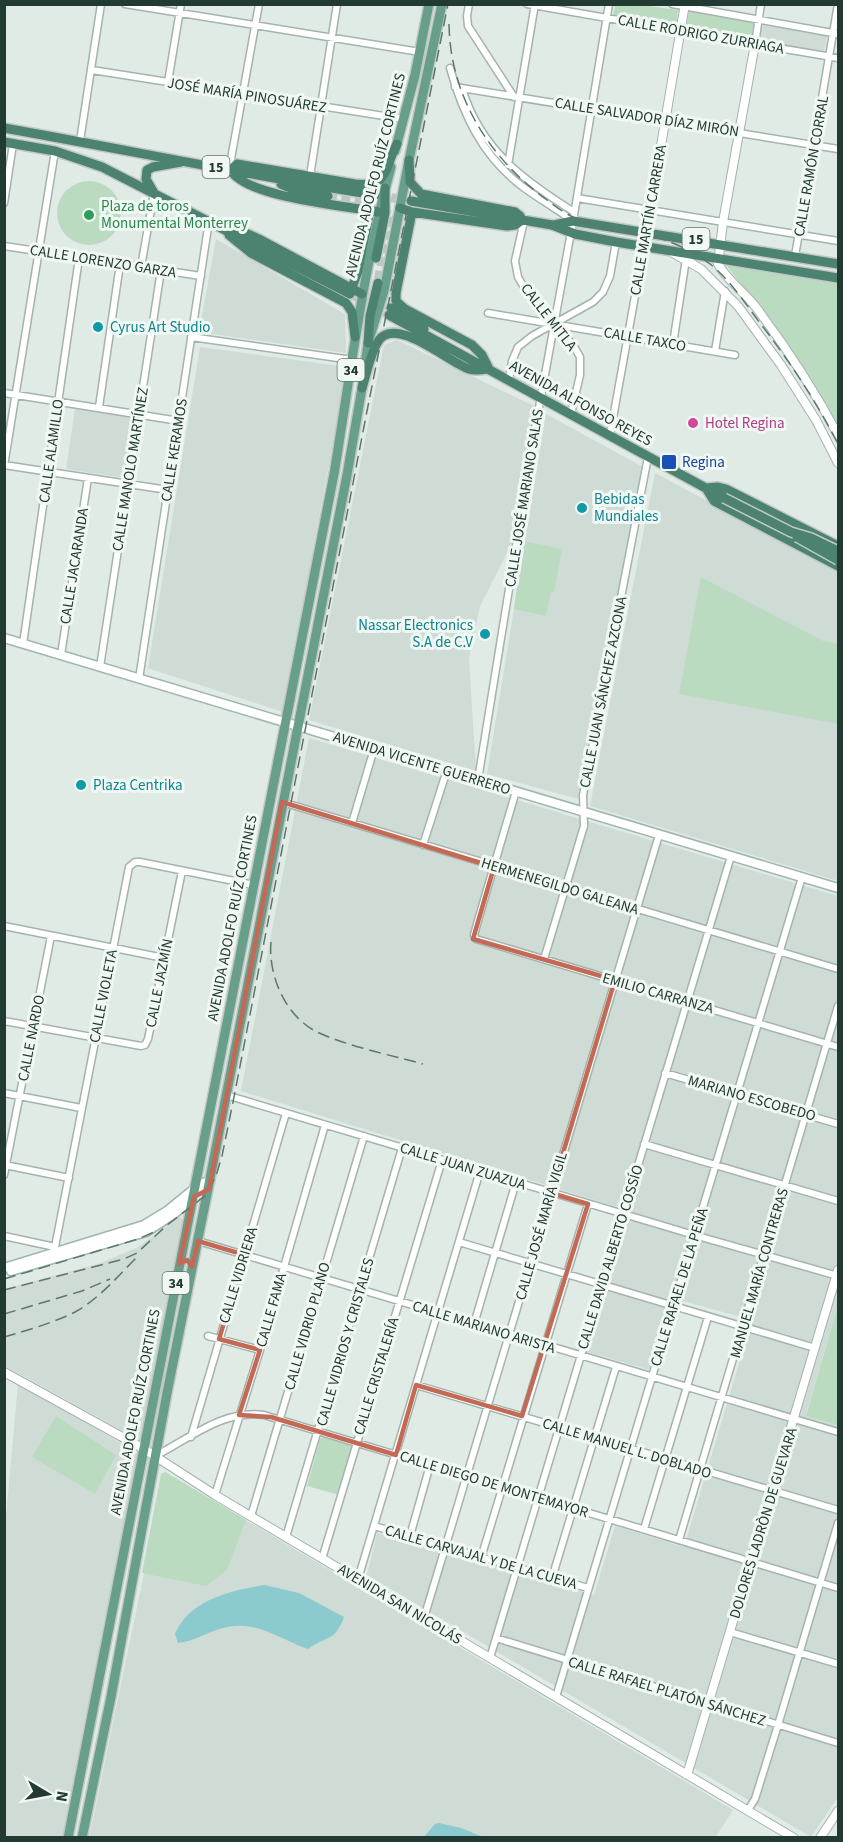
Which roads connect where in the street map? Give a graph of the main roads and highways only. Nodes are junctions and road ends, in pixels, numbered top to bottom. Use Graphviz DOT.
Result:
graph roads {
  1 [pos="429,4"];
  2 [pos="442,4"];
  3 [pos="4,128"];
  4 [pos="9,143"];
  5 [pos="397,144"];
  6 [pos="409,160"];
  7 [pos="186,161"];
  8 [pos="230,170"];
  9 [pos="275,180"];
  10 [pos="385,188"];
  11 [pos="154,193"];
  12 [pos="375,195"];
  13 [pos="328,196"];
  14 [pos="411,207"];
  15 [pos="400,208"];
  16 [pos="374,211"];
  17 [pos="523,220"];
  18 [pos="552,225"];
  19 [pos="221,226"];
  20 [pos="376,258"];
  21 [pos="838,264"];
  22 [pos="838,278"];
  23 [pos="378,283"];
  24 [pos="351,291"];
  25 [pos="362,294"];
  26 [pos="390,312"];
  27 [pos="355,337"];
  28 [pos="368,344"];
  29 [pos="489,369"];
  30 [pos="362,388"];
  31 [pos="706,488"];
  32 [pos="791,532"];
  33 [pos="837,547"];
  34 [pos="838,564"];
  35 [pos="4,638"];
  36 [pos="286,723"];
  37 [pos="297,726"];
  38 [pos="838,888"];
  39 [pos="204,1138"];
  40 [pos="218,1139"];
  41 [pos="209,1185"];
  42 [pos="196,1186"];
  43 [pos="194,1197"];
  44 [pos="179,1264"];
  45 [pos="192,1267"];
  46 [pos="4,1268"];
  47 [pos="4,1273"];
  48 [pos="68,1838"];
  49 [pos="82,1838"];
  1 -- 5 [label="main road, AVENIDA ADOLFO RUÍZ CORTINES / 34"];
  2 -- 6 [label="main road, AVENIDA ADOLFO RUÍZ CORTINES / 34"];
  3 -- 7 [label="highway, 15"];
  4 -- 11 [label="highway"];
  5 -- 8 [label="highway"];
  5 -- 10 [label="main road, AVENIDA ADOLFO RUÍZ CORTINES / 34"];
  6 -- 15 [label="main road, AVENIDA ADOLFO RUÍZ CORTINES / 34"];
  6 -- 17 [label="highway"];
  7 -- 8 [label="highway, 15"];
  7 -- 11 [label="highway"];
  8 -- 9 [label="highway, 15"];
  8 -- 16 [label="highway"];
  9 -- 12 [label="highway, 15"];
  9 -- 13 [label="highway"];
  10 -- 16 [label="main road, AVENIDA ADOLFO RUÍZ CORTINES / 34"];
  10 -- 20 [label="highway"];
  11 -- 19 [label="highway"];
  14 -- 15 [label="highway"];
  14 -- 17 [label="highway"];
  14 -- 29 [label="highway"];
  15 -- 28 [label="main road, AVENIDA ADOLFO RUÍZ CORTINES / 34"];
  16 -- 24 [label="highway"];
  16 -- 25 [label="main road, AVENIDA ADOLFO RUÍZ CORTINES / 34"];
  17 -- 18 [label="highway, 15"];
  18 -- 21 [label="highway, 15"];
  18 -- 22 [label="highway, 15"];
  19 -- 24 [label="highway"];
  19 -- 27 [label="highway"];
  23 -- 28 [label="highway"];
  24 -- 25 [label="highway"];
  25 -- 27 [label="main road, AVENIDA ADOLFO RUÍZ CORTINES / 34"];
  26 -- 29 [label="highway, AVENIDA ALFONSO REYES"];
  27 -- 36 [label="main road, AVENIDA ADOLFO RUÍZ CORTINES / 34"];
  28 -- 30 [label="main road, AVENIDA ADOLFO RUÍZ CORTINES / 34"];
  29 -- 30 [label="highway"];
  29 -- 31 [label="highway, AVENIDA ALFONSO REYES"];
  30 -- 37 [label="main road, AVENIDA ADOLFO RUÍZ CORTINES / 34"];
  31 -- 32 [label="highway, AVENIDA ALFONSO REYES, bridge"];
  31 -- 33 [label="highway"];
  31 -- 34 [label="highway"];
  32 -- 33 [label="highway, AVENIDA ALFONSO REYES, bridge"];
  32 -- 34 [label="highway, AVENIDA ALFONSO REYES, bridge"];
  33 -- 34 [label="highway"];
  35 -- 36 [label="main road, AVENIDA VICENTE GUERRERO"];
  36 -- 37 [label="main road, AVENIDA VICENTE GUERRERO"];
  36 -- 39 [label="main road, AVENIDA ADOLFO RUÍZ CORTINES / 34"];
  37 -- 38 [label="main road, AVENIDA VICENTE GUERRERO"];
  37 -- 40 [label="main road, AVENIDA ADOLFO RUÍZ CORTINES / 34"];
  39 -- 40 [label="main road"];
  39 -- 42 [label="main road, AVENIDA ADOLFO RUÍZ CORTINES / 34"];
  40 -- 41 [label="main road, AVENIDA ADOLFO RUÍZ CORTINES / 34"];
  41 -- 42 [label="main road"];
  41 -- 43 [label="main road"];
  41 -- 45 [label="main road, AVENIDA ADOLFO RUÍZ CORTINES / 34"];
  42 -- 43 [label="main road, AVENIDA ADOLFO RUÍZ CORTINES / 34"];
  42 -- 46 [label="main road"];
  43 -- 44 [label="main road, AVENIDA ADOLFO RUÍZ CORTINES / 34"];
  43 -- 47 [label="main road"];
  44 -- 45 [label="main road"];
  44 -- 48 [label="main road, AVENIDA ADOLFO RUÍZ CORTINES / 34"];
  45 -- 49 [label="main road, AVENIDA ADOLFO RUÍZ CORTINES / 34"];
}
